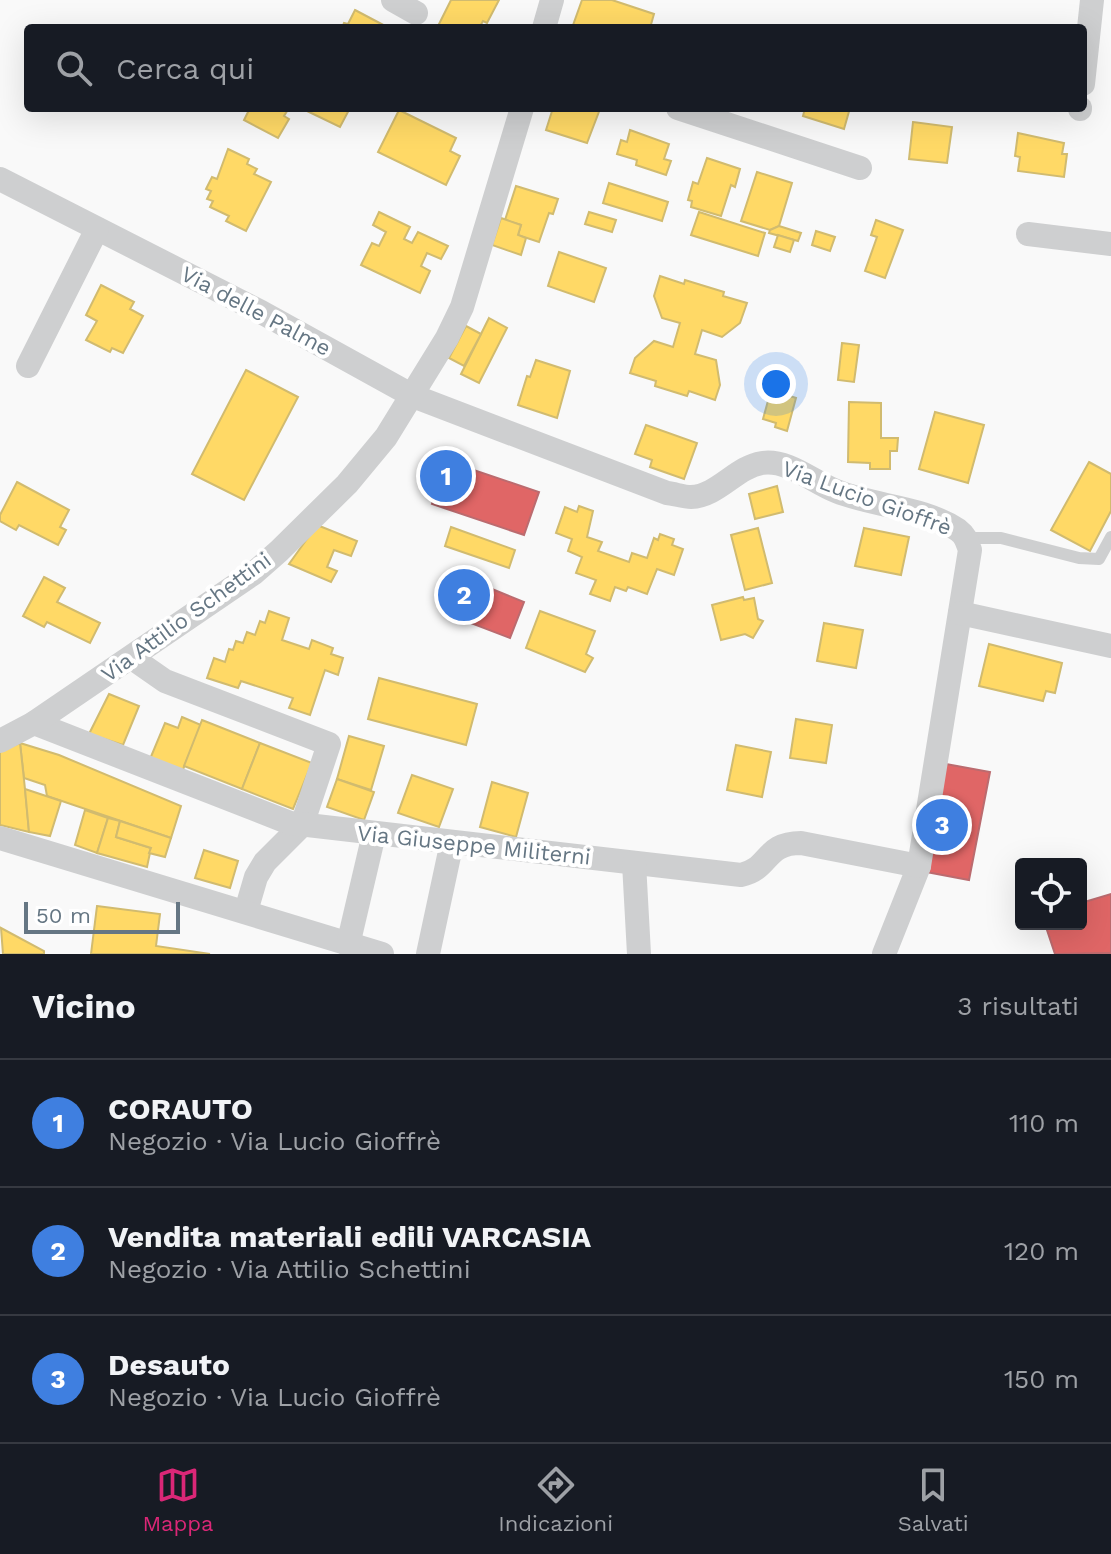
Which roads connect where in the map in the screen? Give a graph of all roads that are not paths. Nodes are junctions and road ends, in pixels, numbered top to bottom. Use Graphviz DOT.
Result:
graph roads {
  1 [pos="393,0"];
  2 [pos="552,0"];
  3 [pos="1092,0"];
  4 [pos="416,13"];
  5 [pos="545,24"];
  6 [pos="1087,47"];
  7 [pos="521,112"];
  8 [pos="690,112"];
  9 [pos="860,168"];
  10 [pos="0,179"];
  11 [pos="97,229"];
  12 [pos="1028,234"];
  13 [pos="1111,244"];
  14 [pos="28,366"];
  15 [pos="413,396"];
  16 [pos="1111,537"];
  17 [pos="966,538"];
  18 [pos="960,613"];
  19 [pos="1111,646"];
  20 [pos="132,658"];
  21 [pos="34,723"];
  22 [pos="0,741"];
  23 [pos="302,825"];
  24 [pos="374,834"];
  25 [pos="0,838"];
  26 [pos="452,842"];
  27 [pos="634,863"];
  28 [pos="919,866"];
  29 [pos="246,911"];
  30 [pos="348,945"];
  31 [pos="382,954"];
  32 [pos="428,954"];
  33 [pos="639,954"];
  34 [pos="884,954"];
  1 -- 4 [label="street"];
  2 -- 5 [label="street"];
  3 -- 6 [label="street"];
  7 -- 15 [label="street, Via Attilio Schettini"];
  8 -- 9 [label="street"];
  10 -- 11 [label="street, Via delle Palme"];
  11 -- 14 [label="street"];
  11 -- 15 [label="street, Via delle Palme"];
  12 -- 13 [label="street"];
  15 -- 17 [label="street, Via Lucio Gioffrè"];
  15 -- 20 [label="street, Via Attilio Schettini"];
  16 -- 17 [label="lane"];
  17 -- 18 [label="street, Via Lucio Gioffrè"];
  18 -- 19 [label="street"];
  18 -- 28 [label="street, Via Lucio Gioffrè"];
  20 -- 21 [label="street, Via Attilio Schettini"];
  20 -- 23 [label="street"];
  21 -- 22 [label="street, Via Attilio Schettini"];
  21 -- 23 [label="street, Via Giuseppe Militerni"];
  23 -- 24 [label="street, Via Giuseppe Militerni"];
  23 -- 29 [label="street"];
  24 -- 26 [label="street, Via Giuseppe Militerni"];
  24 -- 30 [label="street"];
  25 -- 29 [label="street"];
  26 -- 27 [label="street, Via Giuseppe Militerni"];
  26 -- 32 [label="street"];
  27 -- 28 [label="street, Via Giuseppe Militerni"];
  27 -- 33 [label="street"];
  28 -- 34 [label="street, Via Lucio Gioffrè"];
  29 -- 30 [label="street"];
  30 -- 31 [label="street"];
}
